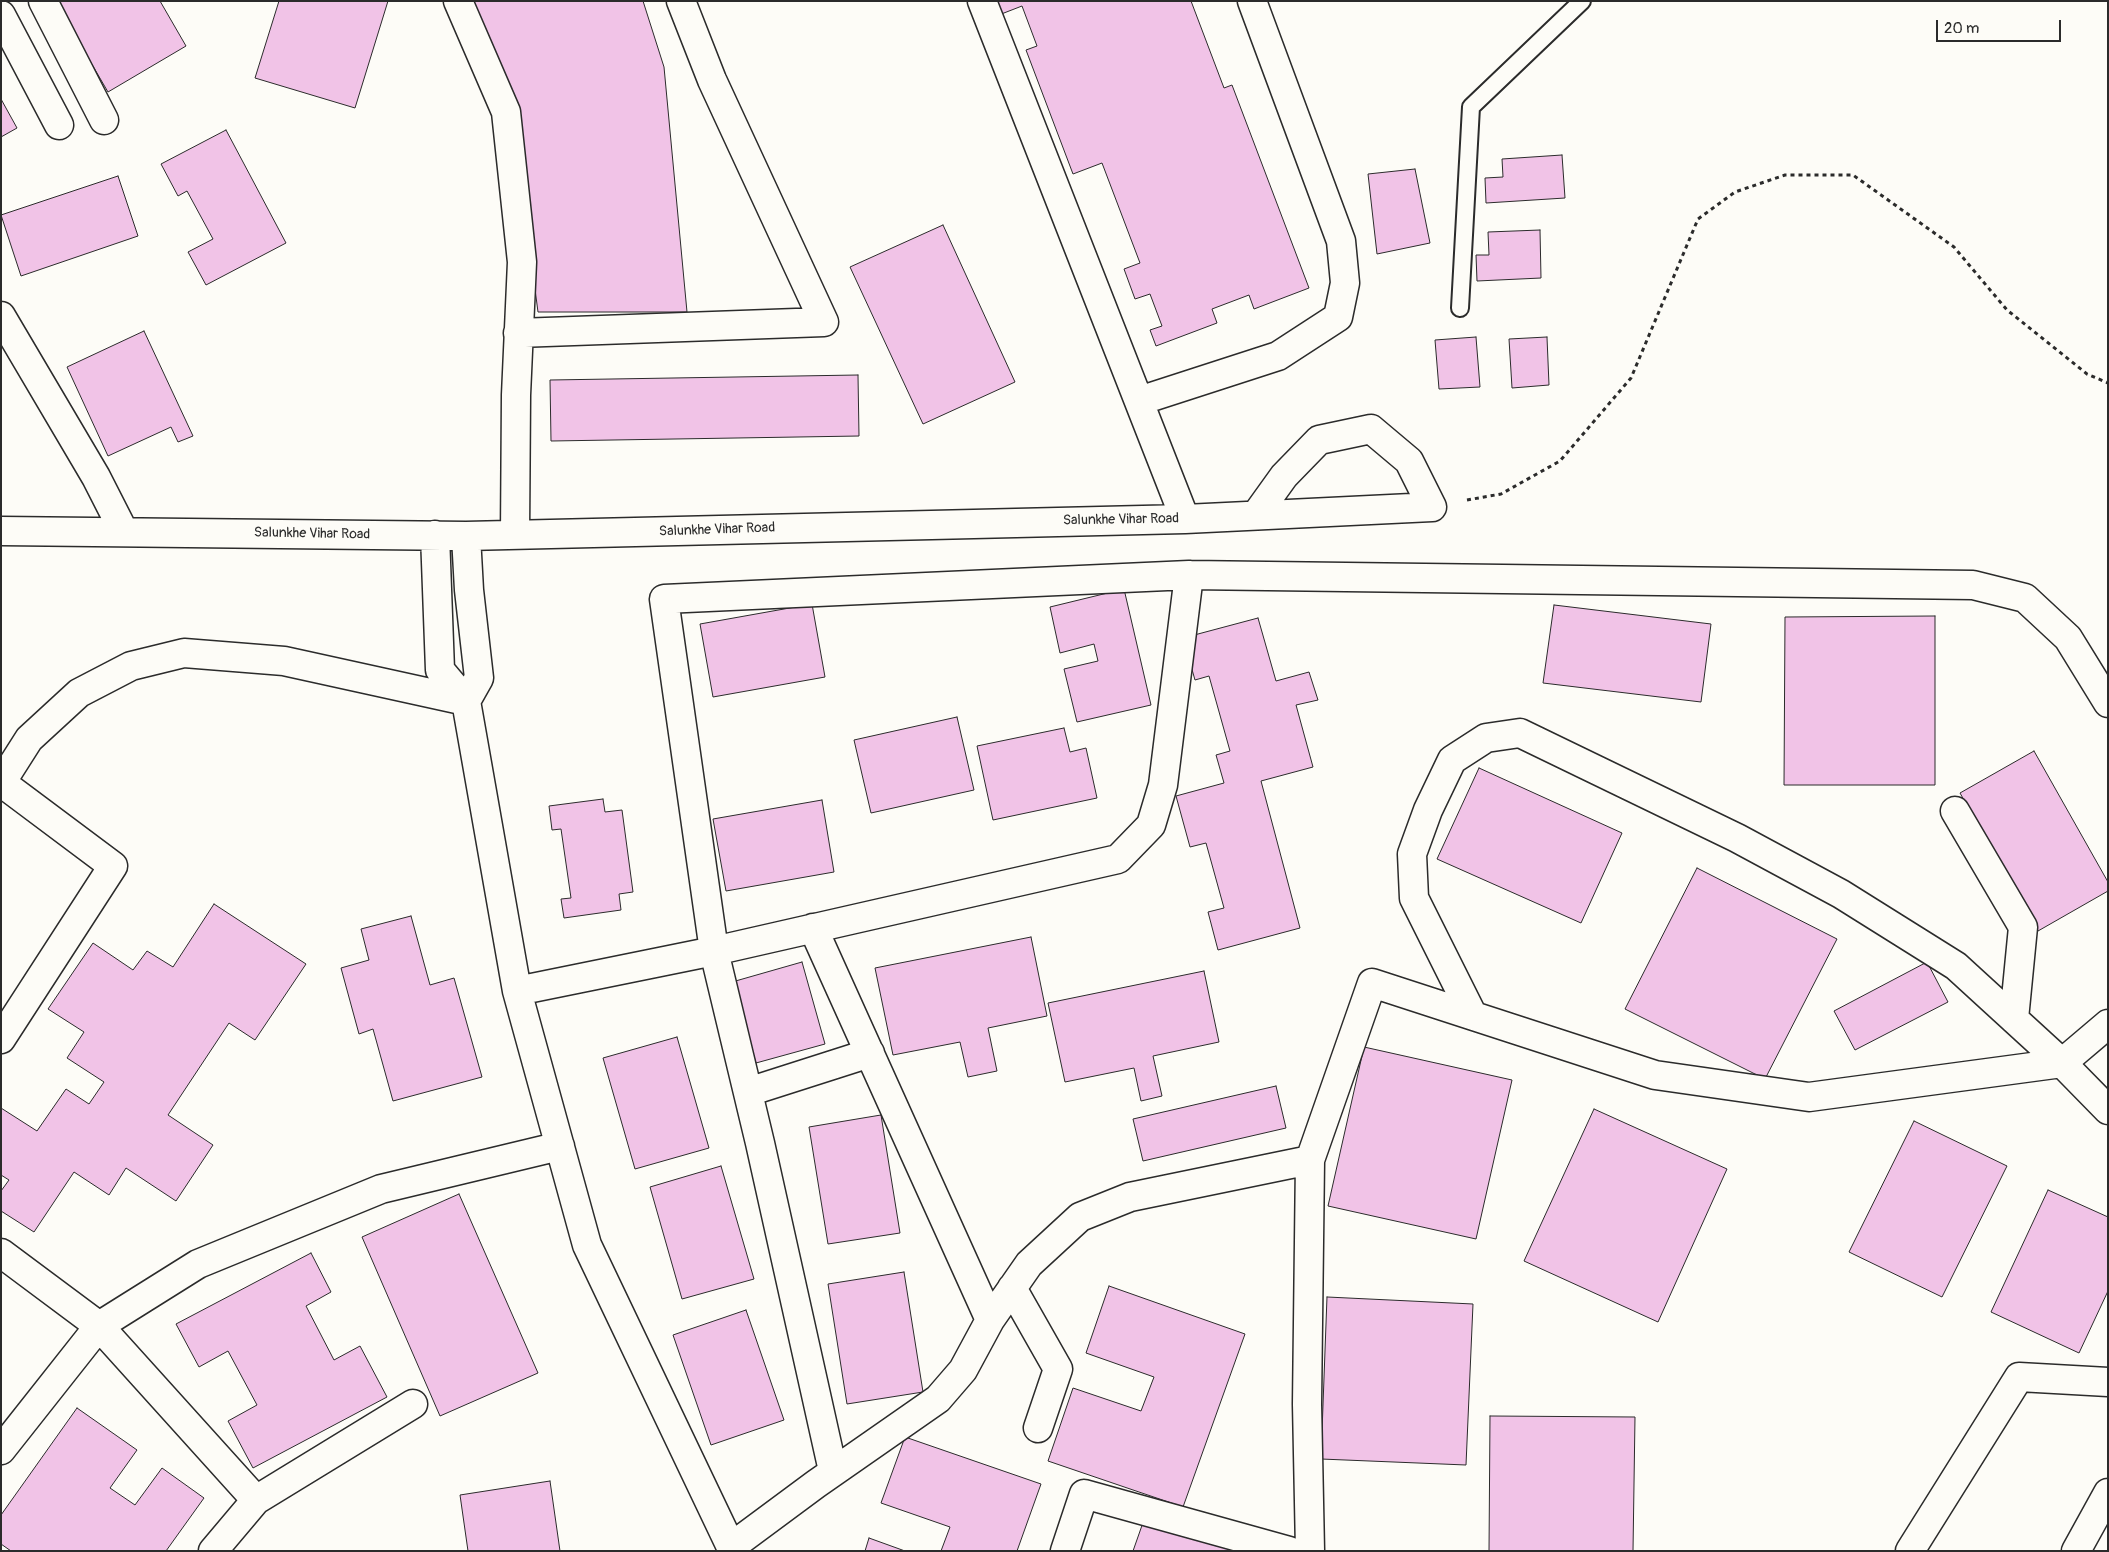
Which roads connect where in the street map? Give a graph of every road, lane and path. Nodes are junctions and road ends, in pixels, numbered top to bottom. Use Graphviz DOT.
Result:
graph roads {
  1 [pos="43,1"];
  2 [pos="458,1"];
  3 [pos="681,1"];
  4 [pos="982,1"];
  5 [pos="1252,1"];
  6 [pos="1582,1"];
  7 [pos="1,15"];
  8 [pos="104,120"];
  9 [pos="59,125"];
  10 [pos="1460,308"];
  11 [pos="1,316"];
  12 [pos="518,333"];
  13 [pos="2108,383"];
  14 [pos="1139,401"];
  15 [pos="1432,507"];
  16 [pos="1256,515"];
  17 [pos="1185,519"];
  18 [pos="1,531"];
  19 [pos="124,532"];
  20 [pos="435,535"];
  21 [pos="515,535"];
  22 [pos="466,536"];
  23 [pos="1188,575"];
  24 [pos="466,701"];
  25 [pos="2108,703"];
  26 [pos="2,783"];
  27 [pos="1955,811"];
  28 [pos="813,928"];
  29 [pos="714,951"];
  30 [pos="517,991"];
  31 [pos="1472,1014"];
  32 [pos="2014,1019"];
  33 [pos="2108,1024"];
  34 [pos="1,1040"];
  35 [pos="870,1053"];
  36 [pos="2062,1063"];
  37 [pos="748,1092"];
  38 [pos="2108,1110"];
  39 [pos="560,1146"];
  40 [pos="1310,1160"];
  41 [pos="1,1253"];
  42 [pos="1012,1288"];
  43 [pos="990,1320"];
  44 [pos="99,1326"];
  45 [pos="2108,1382"];
  46 [pos="413,1404"];
  47 [pos="1038,1428"];
  48 [pos="1,1450"];
  49 [pos="833,1471"];
  50 [pos="2108,1493"];
  51 [pos="256,1500"];
  52 [pos="733,1549"];
  53 [pos="214,1551"];
  54 [pos="1065,1551"];
  55 [pos="1289,1551"];
  56 [pos="1310,1551"];
  57 [pos="1910,1551"];
  58 [pos="2076,1551"];
  1 -- 8 [label="street"];
  2 -- 12 [label="street"];
  3 -- 12 [label="street"];
  4 -- 14 [label="street"];
  5 -- 14 [label="street"];
  6 -- 10 [label="lane"];
  7 -- 9 [label="street"];
  11 -- 19 [label="street"];
  12 -- 21 [label="street"];
  13 -- 15 [label="path"];
  14 -- 17 [label="street"];
  15 -- 16 [label="street, Salunkhe Vihar Road"];
  15 -- 16 [label="street"];
  16 -- 17 [label="street, Salunkhe Vihar Road"];
  17 -- 21 [label="street, Salunkhe Vihar Road"];
  18 -- 19 [label="street, Salunkhe Vihar Road"];
  19 -- 20 [label="street, Salunkhe Vihar Road"];
  20 -- 22 [label="street, Salunkhe Vihar Road"];
  20 -- 24 [label="street"];
  21 -- 22 [label="street, Salunkhe Vihar Road"];
  22 -- 24 [label="street"];
  23 -- 25 [label="street"];
  23 -- 28 [label="street"];
  23 -- 29 [label="street"];
  24 -- 26 [label="street"];
  24 -- 30 [label="street"];
  26 -- 34 [label="street"];
  27 -- 32 [label="street"];
  28 -- 29 [label="street"];
  28 -- 35 [label="street"];
  29 -- 30 [label="street"];
  29 -- 37 [label="street"];
  30 -- 39 [label="street"];
  31 -- 32 [label="street"];
  31 -- 36 [label="street"];
  31 -- 40 [label="street"];
  32 -- 36 [label="street"];
  33 -- 36 [label="street"];
  35 -- 37 [label="street"];
  35 -- 43 [label="street"];
  36 -- 38 [label="street"];
  37 -- 49 [label="street"];
  39 -- 44 [label="street"];
  39 -- 52 [label="street"];
  40 -- 42 [label="street"];
  40 -- 56 [label="street"];
  41 -- 44 [label="street"];
  42 -- 43 [label="street"];
  42 -- 47 [label="street"];
  43 -- 49 [label="street"];
  44 -- 48 [label="street"];
  44 -- 51 [label="street"];
  45 -- 57 [label="street"];
  46 -- 51 [label="street"];
  49 -- 52 [label="street"];
  50 -- 58 [label="street"];
  51 -- 53 [label="street"];
  54 -- 55 [label="street"];
}
